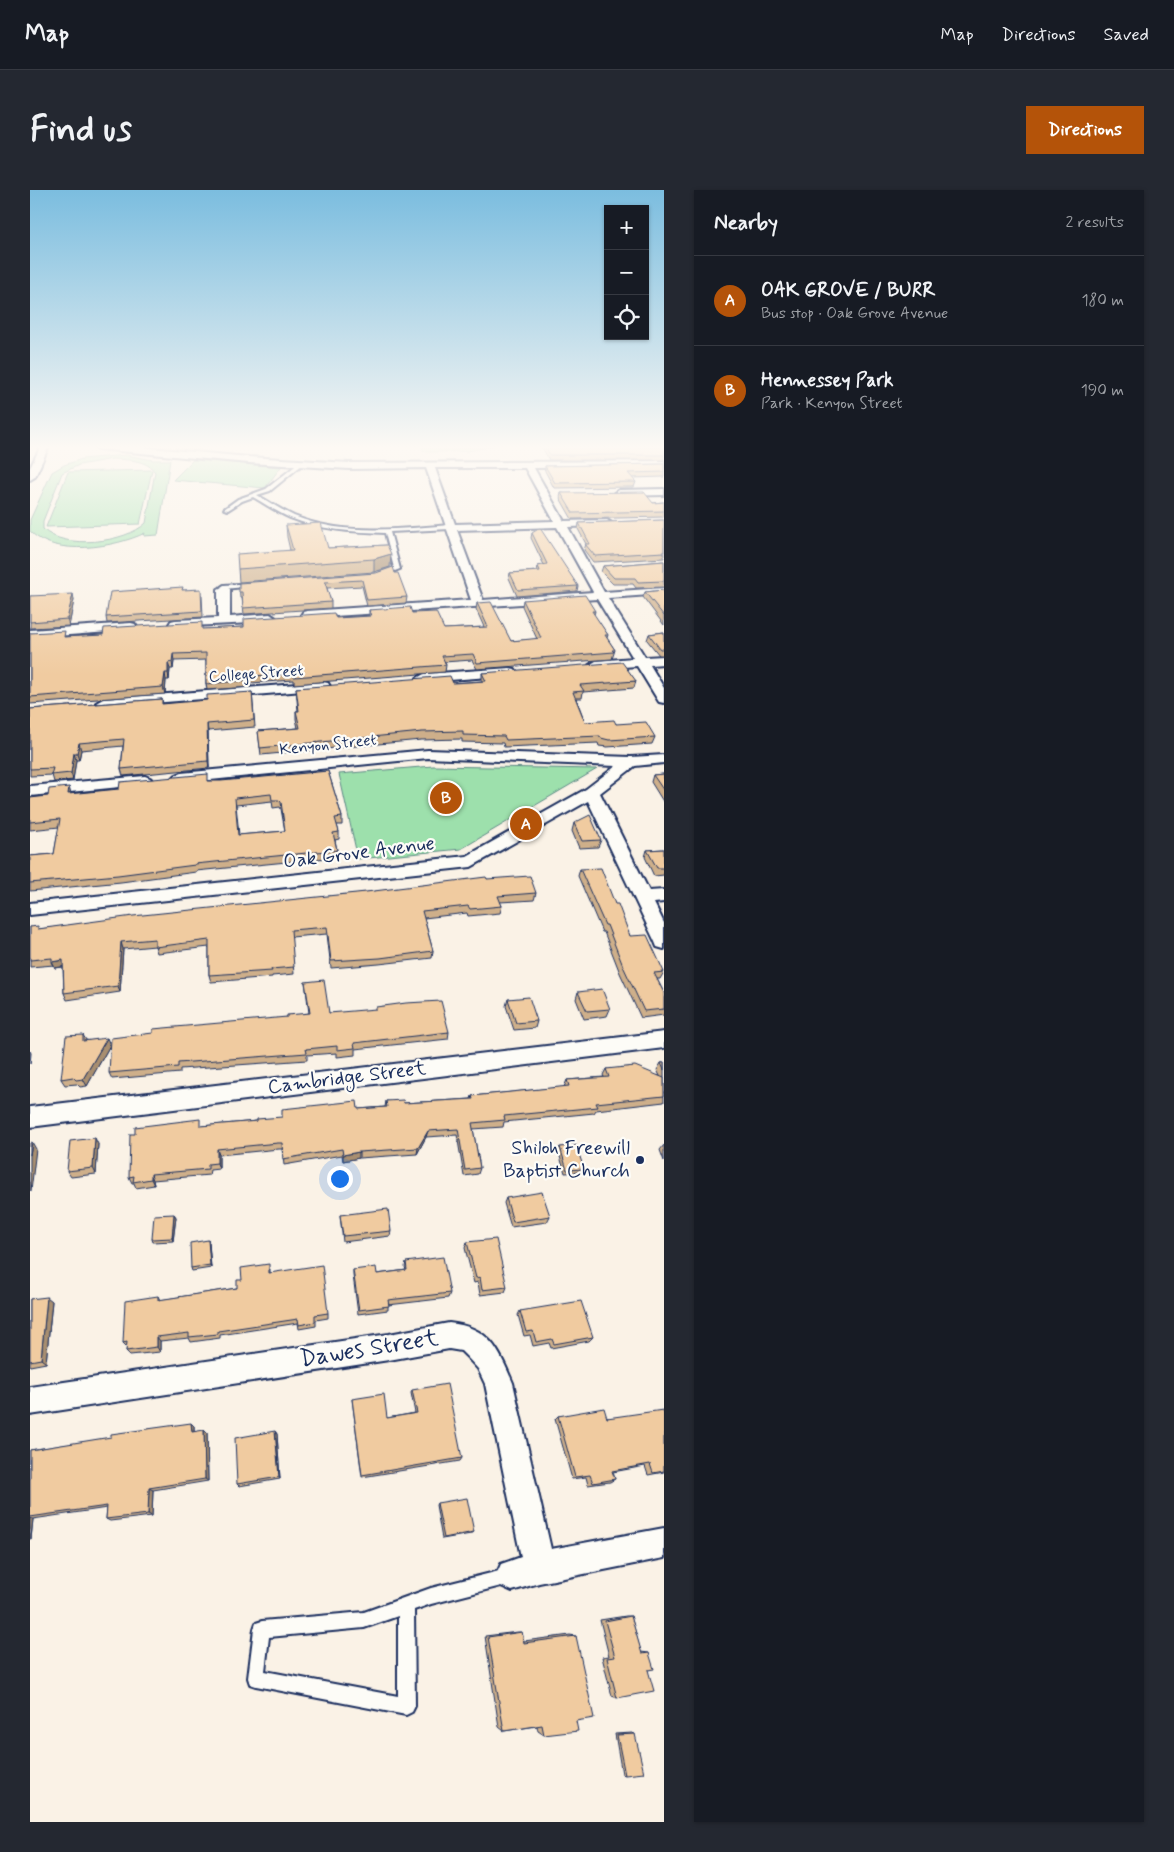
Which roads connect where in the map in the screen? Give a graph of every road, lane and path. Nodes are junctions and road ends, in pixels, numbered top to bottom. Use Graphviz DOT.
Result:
graph roads {
  1 [pos="310,522"];
  2 [pos="448,522"];
  3 [pos="559,523"];
  4 [pos="614,523"];
  5 [pos="450,527"];
  6 [pos="387,530"];
  7 [pos="374,576"];
  8 [pos="262,584"];
  9 [pos="224,588"];
  10 [pos="664,591"];
  11 [pos="600,595"];
  12 [pos="478,604"];
  13 [pos="224,621"];
  14 [pos="159,625"];
  15 [pos="140,627"];
  16 [pos="30,634"];
  17 [pos="664,660"];
  18 [pos="641,662"];
  19 [pos="582,666"];
  20 [pos="524,671"];
  21 [pos="407,680"];
  22 [pos="338,685"];
  23 [pos="664,699"];
  24 [pos="87,705"];
  25 [pos="664,759"];
  26 [pos="631,762"];
  27 [pos="30,792"];
  28 [pos="592,792"];
  29 [pos="664,896"];
  30 [pos="644,898"];
  31 [pos="30,909"];
  32 [pos="664,942"];
  33 [pos="664,1040"];
  34 [pos="30,1117"];
  35 [pos="30,1401"];
  36 [pos="664,1543"];
  37 [pos="525,1571"];
  38 [pos="406,1605"];
  1 -- 6 [label="lane"];
  2 -- 5 [label="street"];
  3 -- 4 [label="street"];
  3 -- 5 [label="street"];
  3 -- 11 [label="street"];
  5 -- 6 [label="lane"];
  5 -- 12 [label="street"];
  6 -- 7 [label="lane"];
  8 -- 9 [label="lane"];
  9 -- 13 [label="street"];
  10 -- 11 [label="street"];
  11 -- 12 [label="street"];
  11 -- 18 [label="street"];
  12 -- 13 [label="street"];
  13 -- 14 [label="street"];
  15 -- 16 [label="street"];
  17 -- 18 [label="street"];
  18 -- 19 [label="street"];
  18 -- 23 [label="street"];
  20 -- 21 [label="street"];
  22 -- 24 [label="street, College Street"];
  25 -- 26 [label="street"];
  26 -- 27 [label="street, Kenyon Street"];
  26 -- 28 [label="street, Oak Grove Avenue"];
  28 -- 30 [label="street"];
  28 -- 31 [label="street, Oak Grove Avenue"];
  29 -- 30 [label="street"];
  30 -- 32 [label="street"];
  33 -- 34 [label="street, Cambridge Street"];
  35 -- 37 [label="street, Dawes Street"];
  36 -- 37 [label="street"];
  37 -- 38 [label="lane"];
  38 -- 38 [label="lane"];
}
